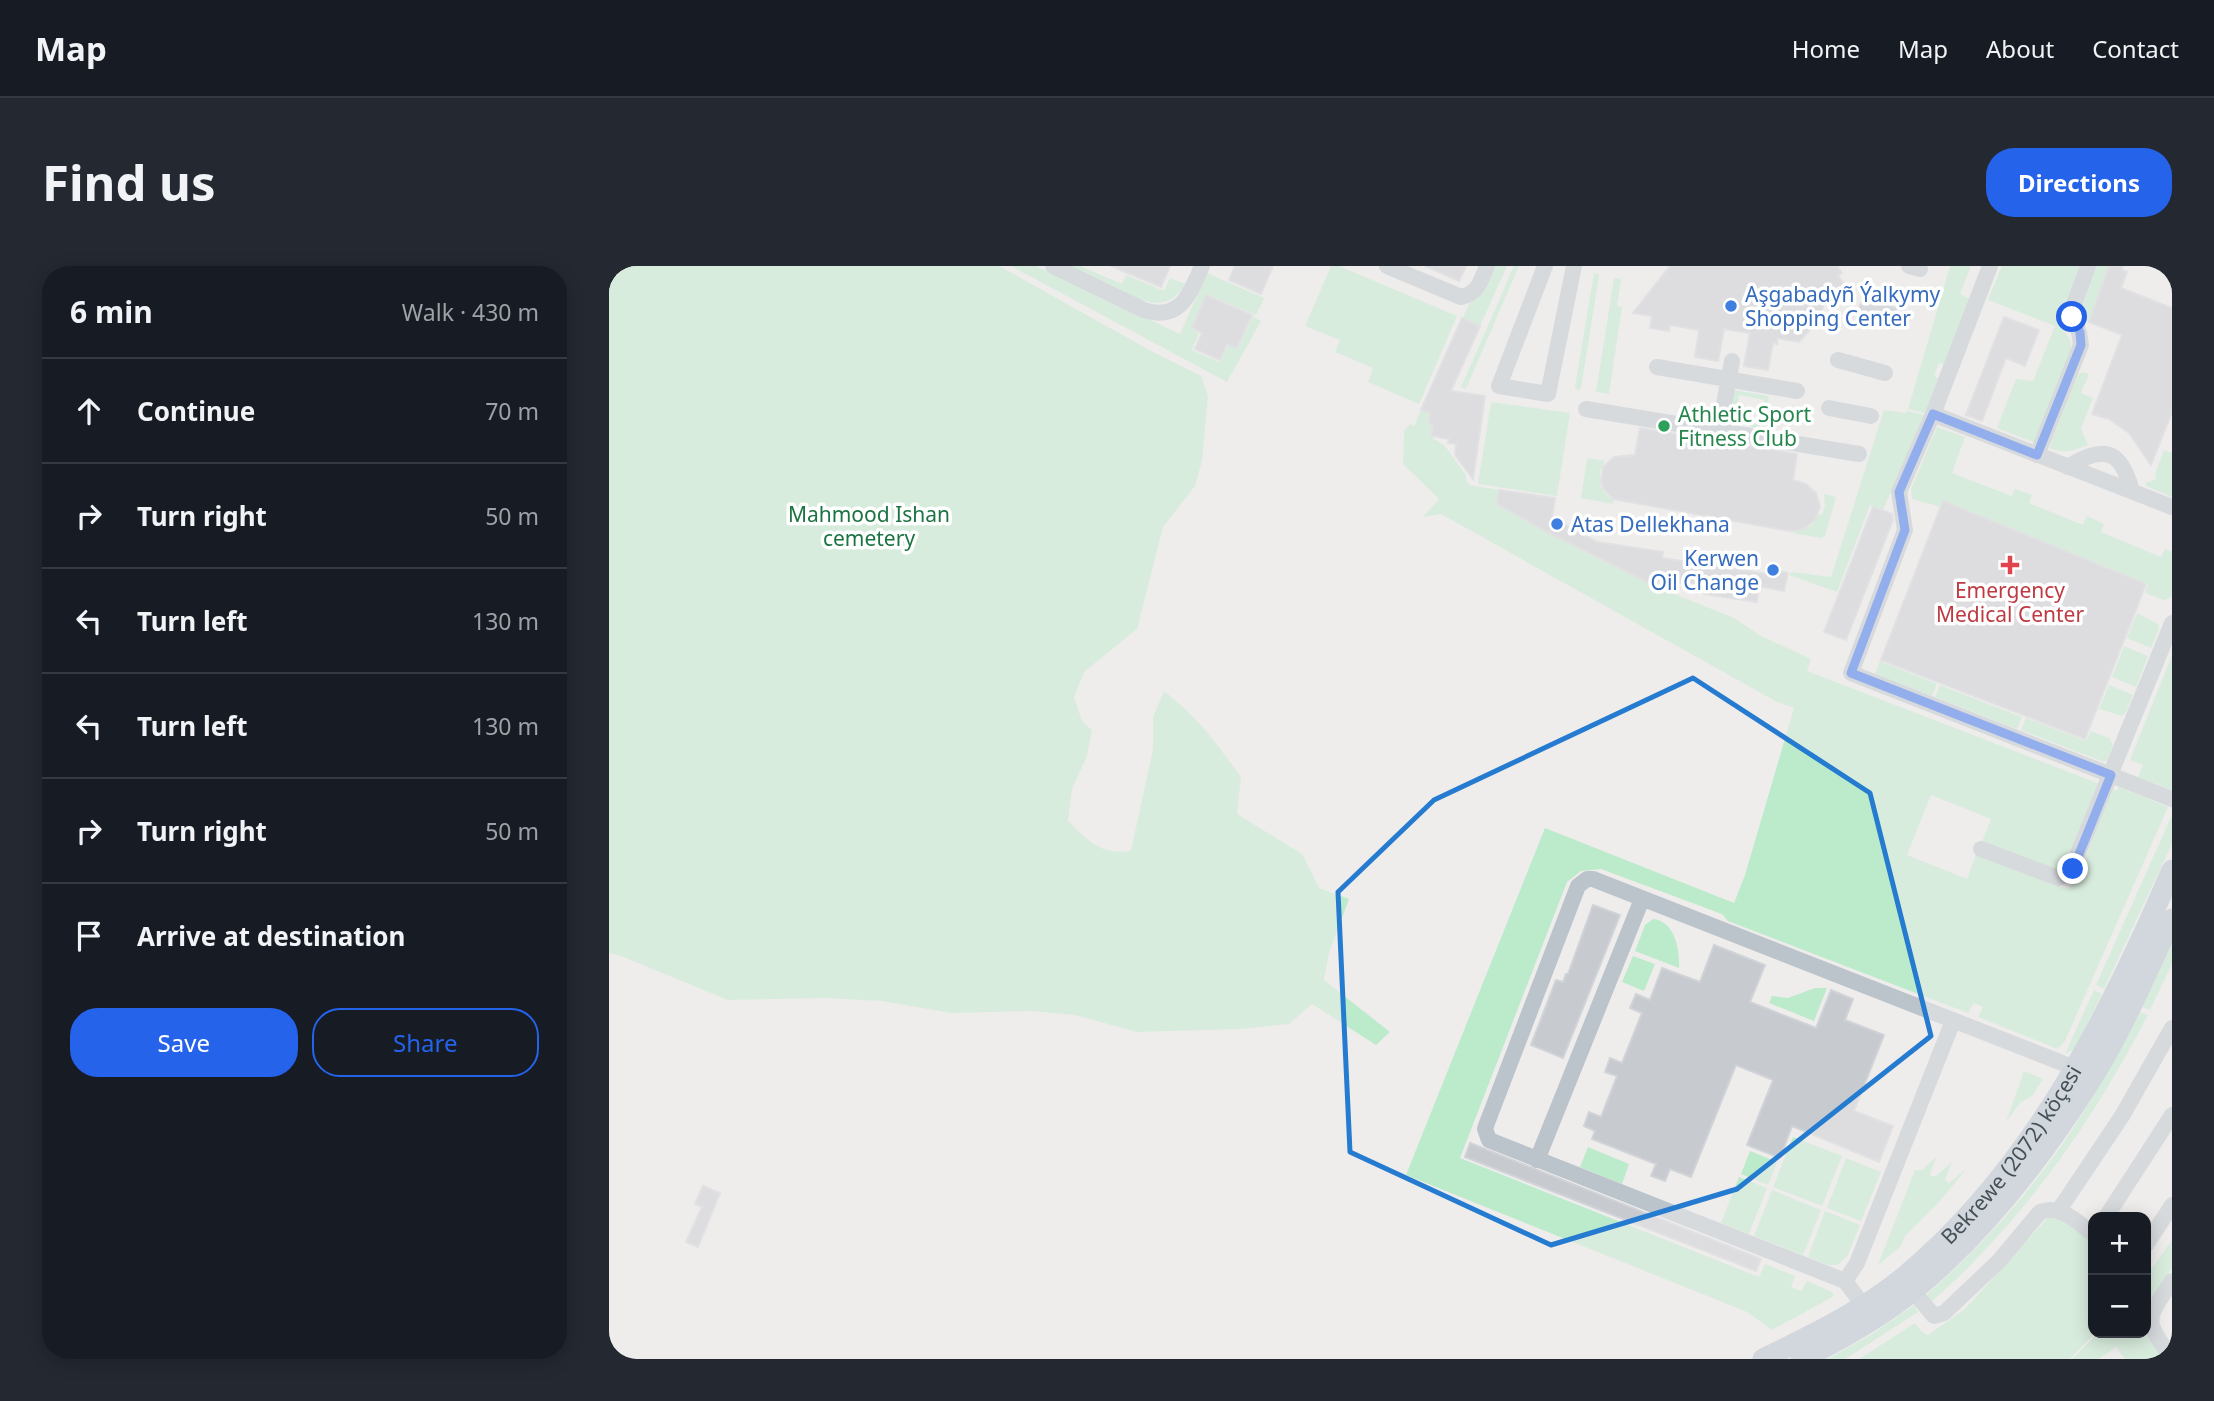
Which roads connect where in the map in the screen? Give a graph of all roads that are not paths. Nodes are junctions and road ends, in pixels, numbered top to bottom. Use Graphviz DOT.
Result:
graph roads {
  1 [pos="1053,266"];
  2 [pos="1202,266"];
  3 [pos="1387,266"];
  4 [pos="1487,266"];
  5 [pos="1545,266"];
  6 [pos="1574,266"];
  7 [pos="1990,266"];
  8 [pos="2088,266"];
  9 [pos="1867,307"];
  10 [pos="1903,318"];
  11 [pos="1839,360"];
  12 [pos="1732,361"];
  13 [pos="1657,367"];
  14 [pos="1885,373"];
  15 [pos="1728,379"];
  16 [pos="1797,391"];
  17 [pos="1829,408"];
  18 [pos="1586,409"];
  19 [pos="1933,414"];
  20 [pos="1871,416"];
  21 [pos="1719,431"];
  22 [pos="1859,454"];
  23 [pos="2037,455"];
  24 [pos="2068,467"];
  25 [pos="2132,491"];
  26 [pos="2172,507"];
  27 [pos="2172,623"];
  28 [pos="2111,775"];
  29 [pos="2172,799"];
  30 [pos="1981,849"];
  31 [pos="2172,870"];
  32 [pos="1642,899"];
  33 [pos="2172,919"];
  34 [pos="1953,1021"];
  35 [pos="2172,1028"];
  36 [pos="2075,1068"];
  37 [pos="2172,1115"];
  38 [pos="1537,1160"];
  39 [pos="2172,1205"];
  40 [pos="2059,1210"];
  41 [pos="2109,1212"];
  42 [pos="2088,1230"];
  43 [pos="2151,1237"];
  44 [pos="1845,1281"];
  45 [pos="2172,1281"];
  46 [pos="1913,1291"];
  47 [pos="1863,1305"];
  48 [pos="1763,1359"];
  49 [pos="1801,1359"];
  50 [pos="2172,1359"];
  1 -- 2 [label="lane"];
  3 -- 4 [label="lane"];
  5 -- 6 [label="lane"];
  7 -- 19 [label="lane"];
  8 -- 23 [label="lane"];
  9 -- 10 [label="lane"];
  11 -- 14 [label="lane"];
  12 -- 15 [label="lane"];
  13 -- 15 [label="lane"];
  15 -- 16 [label="lane"];
  15 -- 21 [label="lane"];
  17 -- 20 [label="lane"];
  18 -- 21 [label="lane"];
  19 -- 23 [label="lane"];
  19 -- 28 [label="lane"];
  21 -- 22 [label="lane"];
  23 -- 24 [label="lane"];
  24 -- 25 [label="lane"];
  24 -- 25 [label="lane"];
  25 -- 26 [label="lane"];
  27 -- 28 [label="lane"];
  28 -- 29 [label="lane"];
  28 -- 30 [label="lane"];
  31 -- 36 [label="main road, Bekrewe (2072) köçesi"];
  32 -- 34 [label="lane"];
  32 -- 38 [label="lane"];
  32 -- 38 [label="lane"];
  33 -- 46 [label="main road, Bekrewe (2072) köçesi"];
  34 -- 36 [label="lane"];
  34 -- 44 [label="lane"];
  35 -- 40 [label="lane"];
  36 -- 47 [label="main road, Bekrewe (2072) köçesi"];
  37 -- 41 [label="lane"];
  38 -- 44 [label="lane"];
  39 -- 43 [label="lane"];
  40 -- 42 [label="lane"];
  40 -- 46 [label="lane"];
  44 -- 47 [label="lane"];
  45 -- 50 [label="lane"];
  46 -- 49 [label="main road, Bekrewe (2072) köçesi"];
  47 -- 48 [label="main road, Bekrewe (2072) köçesi"];
}
